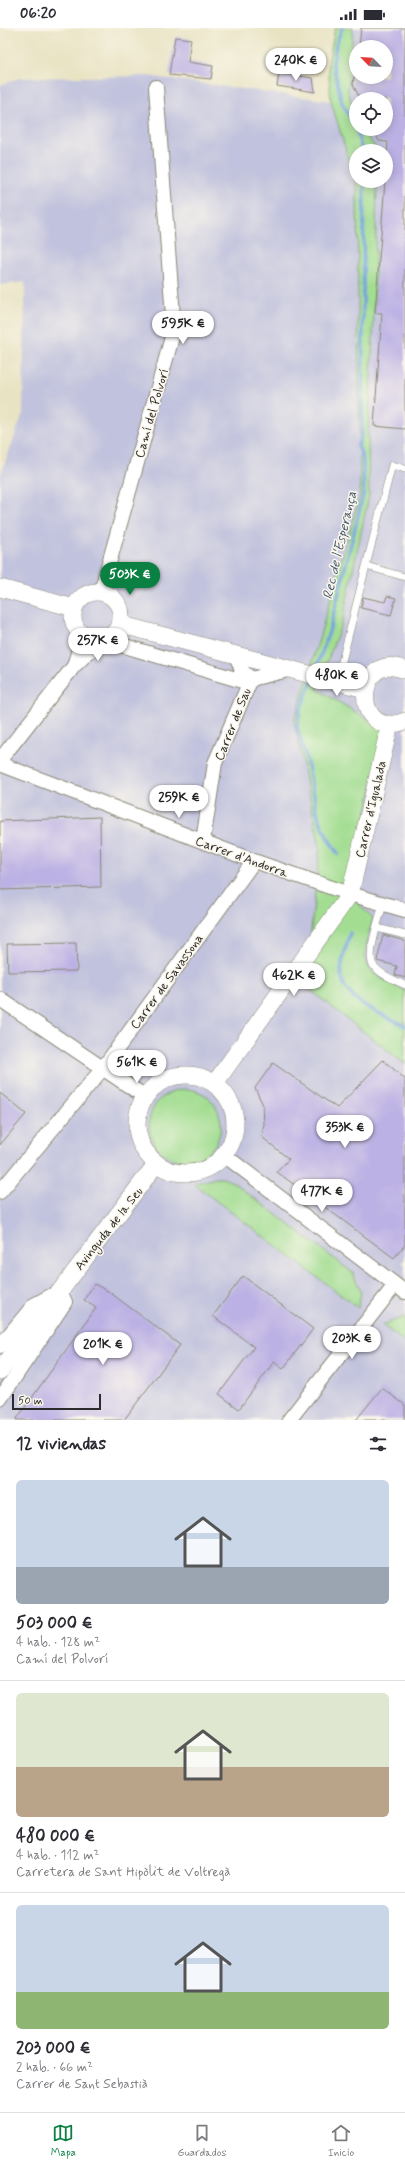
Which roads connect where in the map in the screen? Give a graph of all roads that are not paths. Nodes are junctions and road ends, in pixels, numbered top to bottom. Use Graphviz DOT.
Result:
graph roads {
  1 [pos="156,87"];
  2 [pos="405,469"];
  3 [pos="366,566"];
  4 [pos="405,576"];
  5 [pos="0,588"];
  6 [pos="101,592"];
  7 [pos="74,608"];
  8 [pos="119,624"];
  9 [pos="83,636"];
  10 [pos="104,638"];
  11 [pos="236,654"];
  12 [pos="74,666"];
  13 [pos="404,666"];
  14 [pos="293,669"];
  15 [pos="250,681"];
  16 [pos="337,681"];
  17 [pos="365,689"];
  18 [pos="397,722"];
  19 [pos="0,760"];
  20 [pos="0,764"];
  21 [pos="203,841"];
  22 [pos="254,861"];
  23 [pos="350,894"];
  24 [pos="383,904"];
  25 [pos="405,910"];
  26 [pos="377,928"];
  27 [pos="405,936"];
  28 [pos="405,985"];
  29 [pos="0,999"];
  30 [pos="103,1068"];
  31 [pos="215,1083"];
  32 [pos="144,1096"];
  33 [pos="224,1156"];
  34 [pos="156,1164"];
  35 [pos="0,1192"];
  36 [pos="400,1288"];
  37 [pos="60,1291"];
  38 [pos="0,1346"];
  39 [pos="0,1371"];
  40 [pos="0,1399"];
  41 [pos="289,1420"];
  1 -- 6 [label="street, Camí del Polvorí"];
  2 -- 3 [label="lane"];
  3 -- 4 [label="lane"];
  3 -- 16 [label="lane"];
  5 -- 7 [label="street"];
  6 -- 7 [label="street"];
  6 -- 8 [label="street"];
  7 -- 9 [label="street"];
  8 -- 10 [label="street"];
  8 -- 11 [label="street"];
  9 -- 10 [label="street"];
  9 -- 12 [label="street"];
  10 -- 12 [label="street"];
  10 -- 15 [label="street"];
  11 -- 14 [label="street"];
  11 -- 15 [label="street"];
  12 -- 19 [label="street"];
  13 -- 17 [label="street"];
  14 -- 15 [label="street"];
  14 -- 16 [label="street"];
  15 -- 21 [label="street, Carrer de Sau"];
  16 -- 17 [label="street"];
  17 -- 18 [label="street"];
  18 -- 23 [label="street, Carrer d'Igualada"];
  20 -- 21 [label="street, Carrer d'Andorra"];
  21 -- 22 [label="street, Carrer d'Andorra"];
  22 -- 23 [label="street, Carrer d'Andorra"];
  22 -- 30 [label="street, Carrer de Savassona"];
  23 -- 24 [label="street, Carrer d'Andorra"];
  23 -- 31 [label="street"];
  24 -- 25 [label="street, Carrer d'Andorra"];
  24 -- 26 [label="lane"];
  26 -- 27 [label="lane"];
  26 -- 28 [label="lane"];
  29 -- 30 [label="street"];
  30 -- 32 [label="street"];
  30 -- 35 [label="street, Carrer de Savassona"];
  31 -- 32 [label="street"];
  31 -- 33 [label="street"];
  32 -- 34 [label="street"];
  33 -- 34 [label="street"];
  33 -- 36 [label="street"];
  34 -- 37 [label="street, Avinguda de la Seu"];
  36 -- 41 [label="street"];
  37 -- 38 [label="street, Avinguda de la Seu"];
  37 -- 39 [label="street, Avinguda de la Seu"];
  37 -- 40 [label="street"];
}
